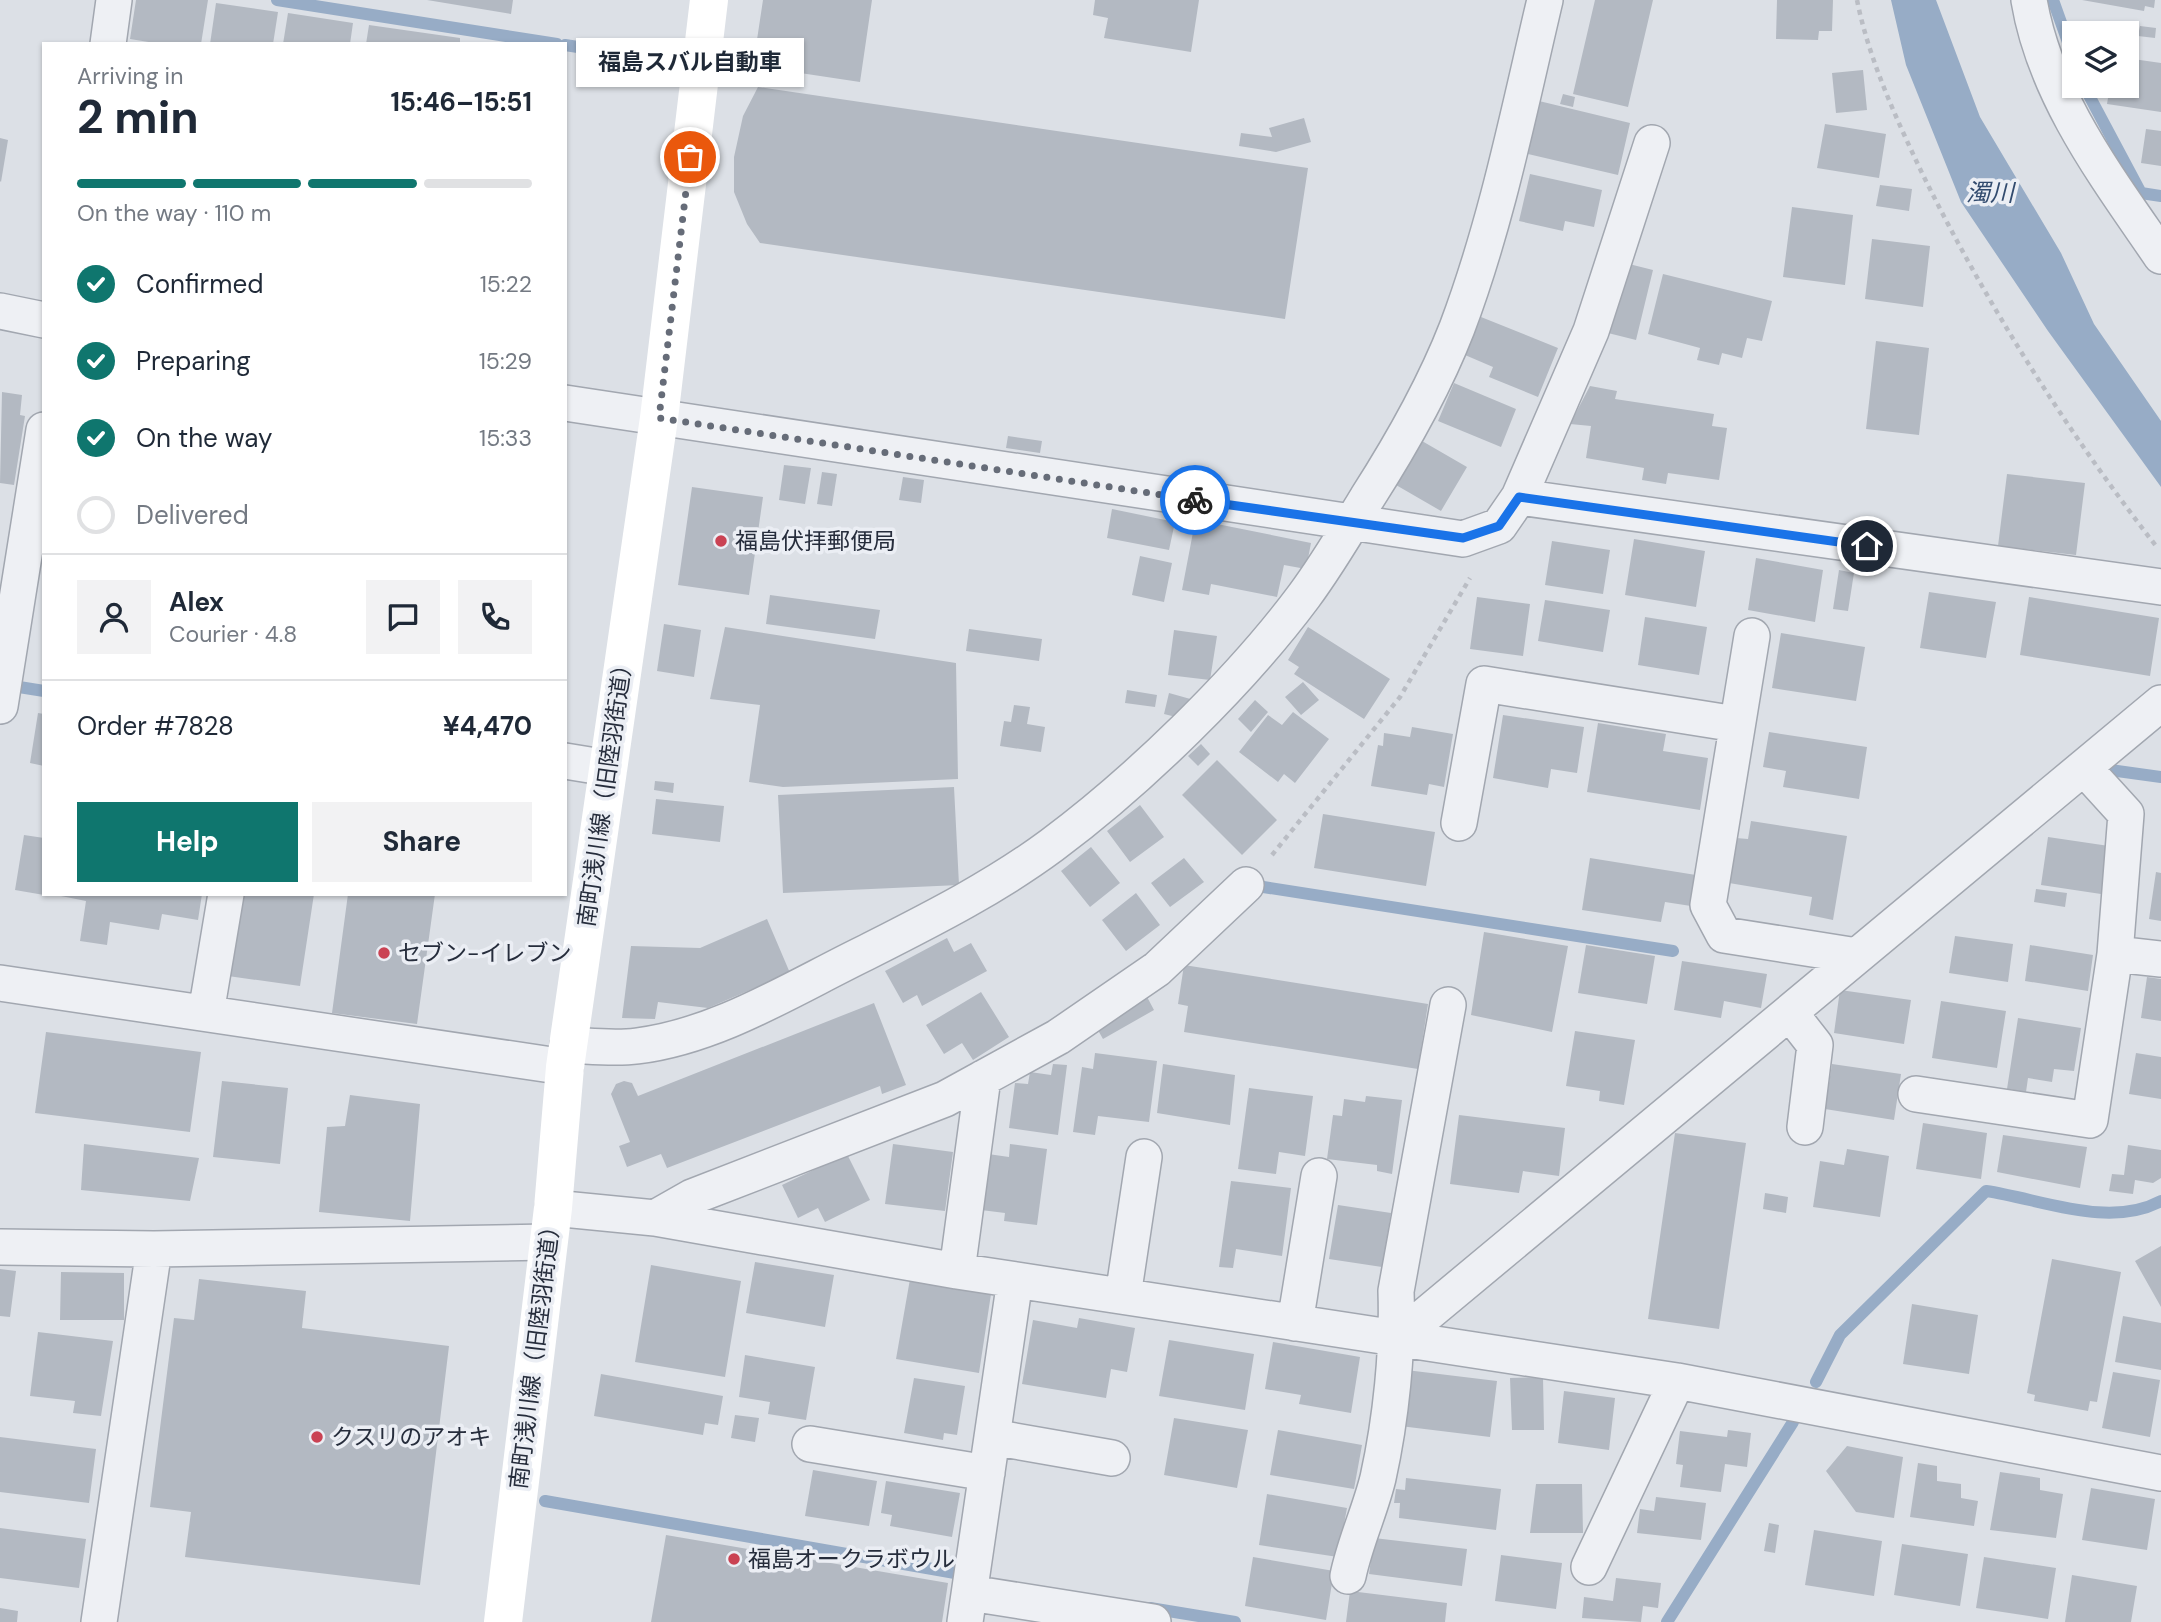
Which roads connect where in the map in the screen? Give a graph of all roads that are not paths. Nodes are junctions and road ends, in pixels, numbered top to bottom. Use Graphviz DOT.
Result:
graph roads {
  1 [pos="114,0"];
  2 [pos="709,0"];
  3 [pos="1545,0"];
  4 [pos="2029,0"];
  5 [pos="108,42"];
  6 [pos="1652,143"];
  7 [pos="2161,256"];
  8 [pos="0,311"];
  9 [pos="42,320"];
  10 [pos="567,403"];
  11 [pos="659,418"];
  12 [pos="42,443"];
  13 [pos="1519,497"];
  14 [pos="1351,524"];
  15 [pos="2161,587"];
  16 [pos="1752,636"];
  17 [pos="2161,704"];
  18 [pos="0,706"];
  19 [pos="1735,724"];
  20 [pos="567,761"];
  21 [pos="608,768"];
  22 [pos="2085,769"];
  23 [pos="1459,823"];
  24 [pos="1246,885"];
  25 [pos="226,896"];
  26 [pos="2115,954"];
  27 [pos="1857,956"];
  28 [pos="2161,959"];
  29 [pos="0,983"];
  30 [pos="1448,1005"];
  31 [pos="206,1013"];
  32 [pos="1790,1013"];
  33 [pos="566,1056"];
  34 [pos="983,1078"];
  35 [pos="1916,1094"];
  36 [pos="1805,1128"];
  37 [pos="1144,1157"];
  38 [pos="1318,1176"];
  39 [pos="655,1218"];
  40 [pos="550,1225"];
  41 [pos="0,1247"];
  42 [pos="154,1249"];
  43 [pos="957,1271"];
  44 [pos="1015,1280"];
  45 [pos="1123,1296"];
  46 [pos="1295,1323"];
  47 [pos="1397,1339"];
  48 [pos="1677,1381"];
  49 [pos="992,1437"];
  50 [pos="810,1444"];
  51 [pos="1112,1458"];
  52 [pos="987,1473"];
  53 [pos="2161,1473"];
  54 [pos="1589,1567"];
  55 [pos="1348,1576"];
  56 [pos="968,1607"];
  57 [pos="99,1622"];
  58 [pos="503,1622"];
  59 [pos="1153,1622"];
  1 -- 5 [label="street"];
  2 -- 11 [label="street, 南町浅川線（旧陸羽街道）"];
  3 -- 14 [label="street"];
  4 -- 7 [label="street"];
  6 -- 13 [label="street"];
  8 -- 9 [label="street"];
  10 -- 11 [label="street"];
  11 -- 14 [label="street"];
  11 -- 21 [label="street, 南町浅川線（旧陸羽街道）"];
  12 -- 18 [label="street"];
  13 -- 14 [label="street"];
  13 -- 15 [label="street"];
  14 -- 33 [label="street"];
  16 -- 19 [label="street"];
  17 -- 22 [label="street"];
  19 -- 23 [label="street"];
  19 -- 27 [label="street"];
  20 -- 21 [label="street"];
  21 -- 33 [label="street, 南町浅川線（旧陸羽街道）"];
  22 -- 26 [label="street"];
  22 -- 27 [label="street"];
  24 -- 34 [label="street"];
  25 -- 31 [label="street"];
  26 -- 28 [label="street"];
  26 -- 35 [label="street"];
  27 -- 32 [label="street"];
  29 -- 31 [label="street"];
  30 -- 47 [label="street"];
  31 -- 33 [label="street"];
  32 -- 36 [label="street"];
  32 -- 47 [label="street"];
  33 -- 40 [label="street, 南町浅川線（旧陸羽街道）"];
  34 -- 39 [label="street"];
  34 -- 43 [label="street"];
  37 -- 45 [label="street"];
  38 -- 46 [label="street"];
  39 -- 40 [label="street"];
  39 -- 43 [label="street"];
  40 -- 42 [label="street"];
  40 -- 58 [label="street, 南町浅川線（旧陸羽街道）"];
  41 -- 42 [label="street"];
  42 -- 57 [label="street"];
  43 -- 44 [label="street"];
  44 -- 45 [label="street"];
  44 -- 49 [label="street"];
  45 -- 46 [label="street"];
  46 -- 47 [label="street"];
  47 -- 48 [label="street"];
  47 -- 55 [label="street"];
  48 -- 53 [label="street"];
  48 -- 54 [label="street"];
  49 -- 51 [label="street"];
  49 -- 52 [label="street"];
  50 -- 52 [label="street"];
  52 -- 56 [label="street"];
  56 -- 59 [label="street"];
}
